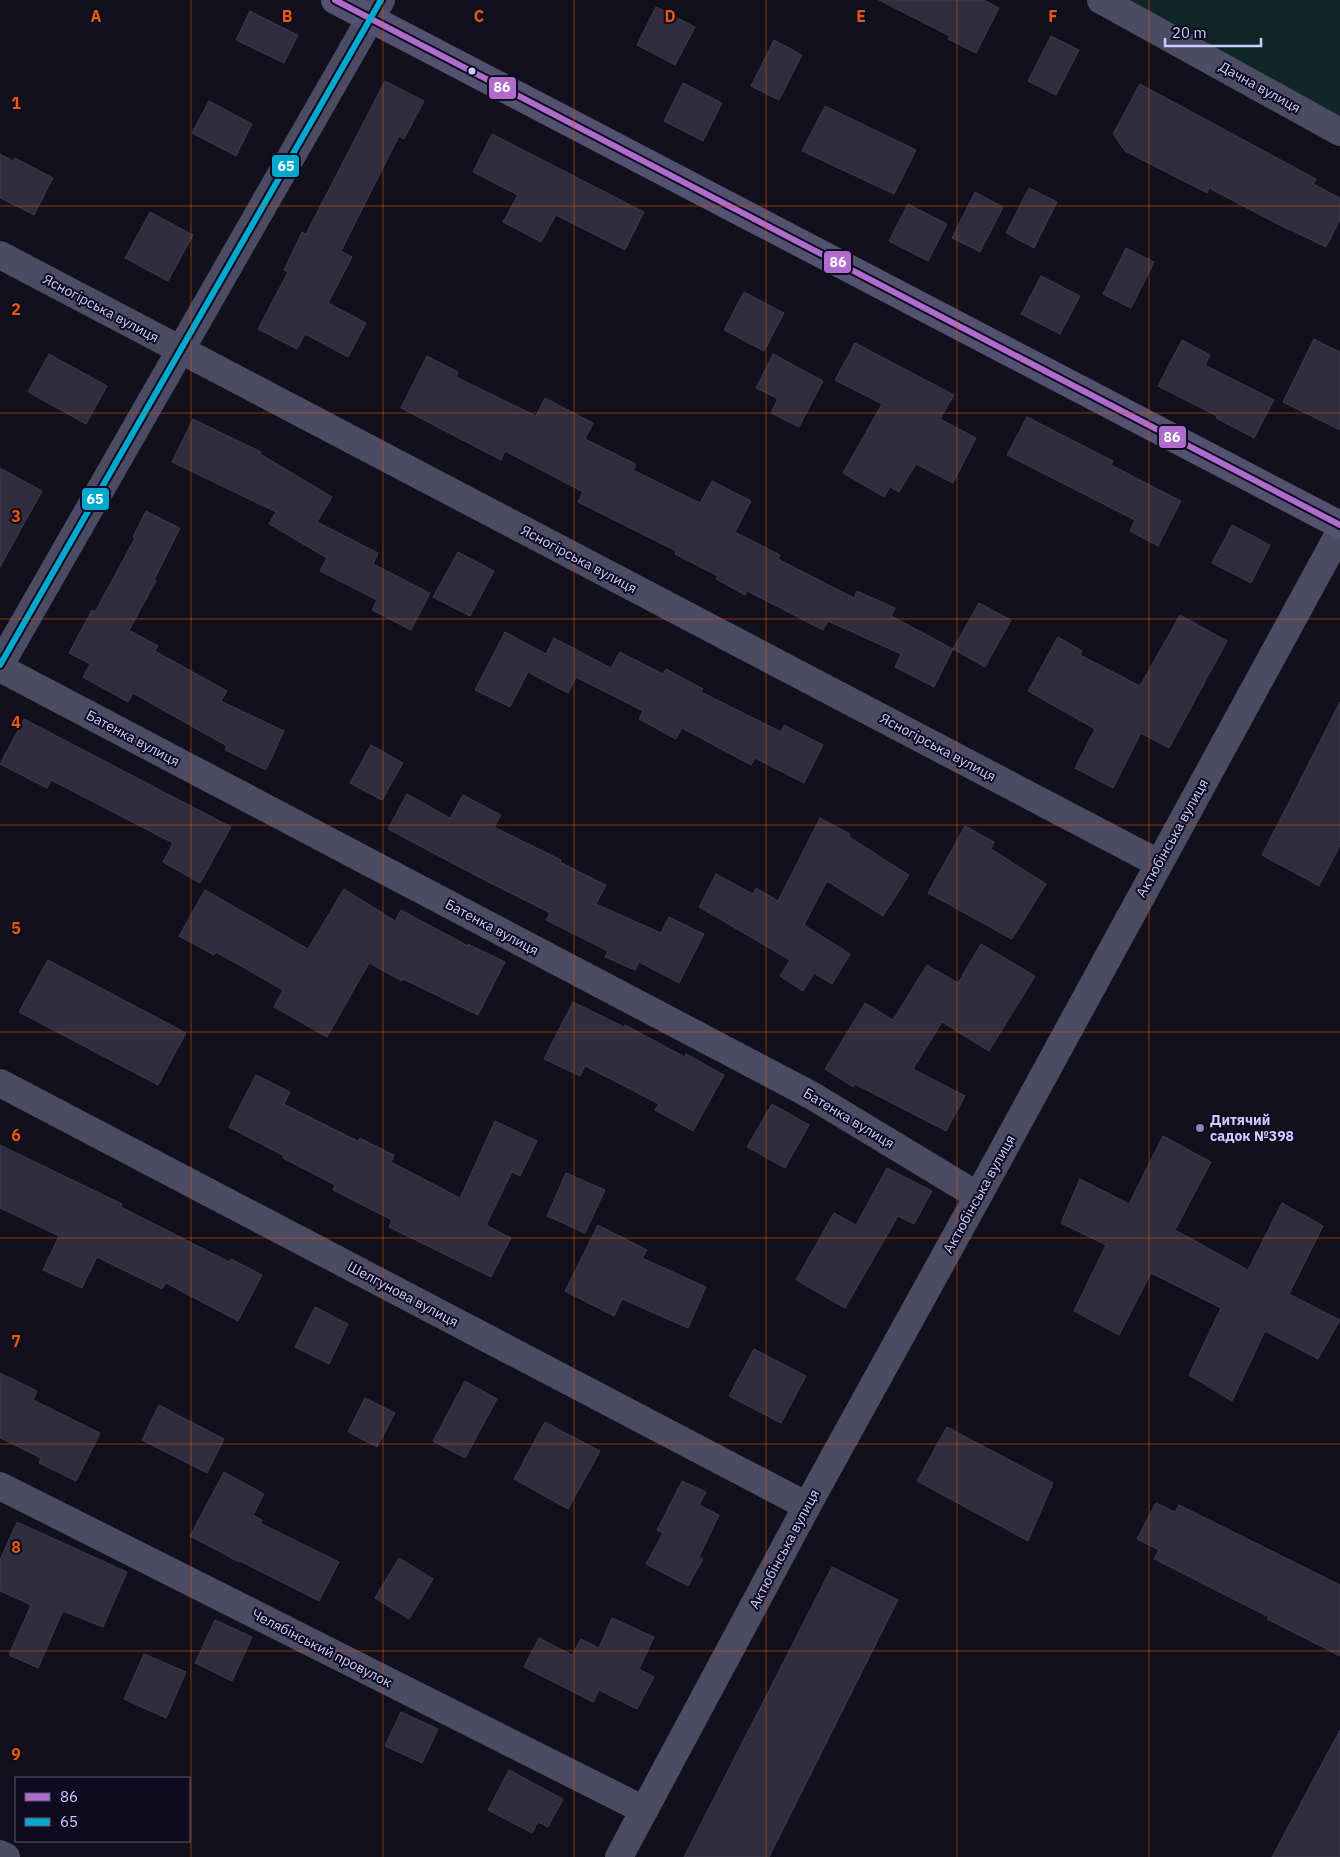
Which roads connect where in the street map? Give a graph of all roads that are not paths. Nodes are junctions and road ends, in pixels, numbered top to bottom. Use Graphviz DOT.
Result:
graph roads {
  1 [pos="335,0"];
  2 [pos="1101,0"];
  3 [pos="376,9"];
  4 [pos="1340,132"];
  5 [pos="0,255"];
  6 [pos="180,349"];
  7 [pos="1340,525"];
  8 [pos="1340,532"];
  9 [pos="0,666"];
  10 [pos="1158,863"];
  11 [pos="0,1082"];
  12 [pos="978,1196"];
  13 [pos="0,1486"];
  14 [pos="807,1506"];
  15 [pos="644,1810"];
  16 [pos="0,1854"];
  17 [pos="6,1857"];
  18 [pos="619,1857"];
  1 -- 3 [label="street"];
  2 -- 4 [label="street, Дачна вулиця"];
  3 -- 6 [label="street"];
  3 -- 7 [label="street"];
  5 -- 6 [label="street, Ясногірська вулиця"];
  6 -- 9 [label="street"];
  6 -- 10 [label="street, Ясногірська вулиця"];
  8 -- 10 [label="street, Актюбінська вулиця"];
  9 -- 12 [label="street, Батенка вулиця"];
  10 -- 12 [label="street, Актюбінська вулиця"];
  11 -- 14 [label="street, Шелгунова вулиця"];
  12 -- 14 [label="street, Актюбінська вулиця"];
  13 -- 15 [label="street, Челябінський провулок"];
  14 -- 15 [label="street, Актюбінська вулиця"];
  15 -- 18 [label="street, Актюбінська вулиця"];
  16 -- 17 [label="street"];
}
